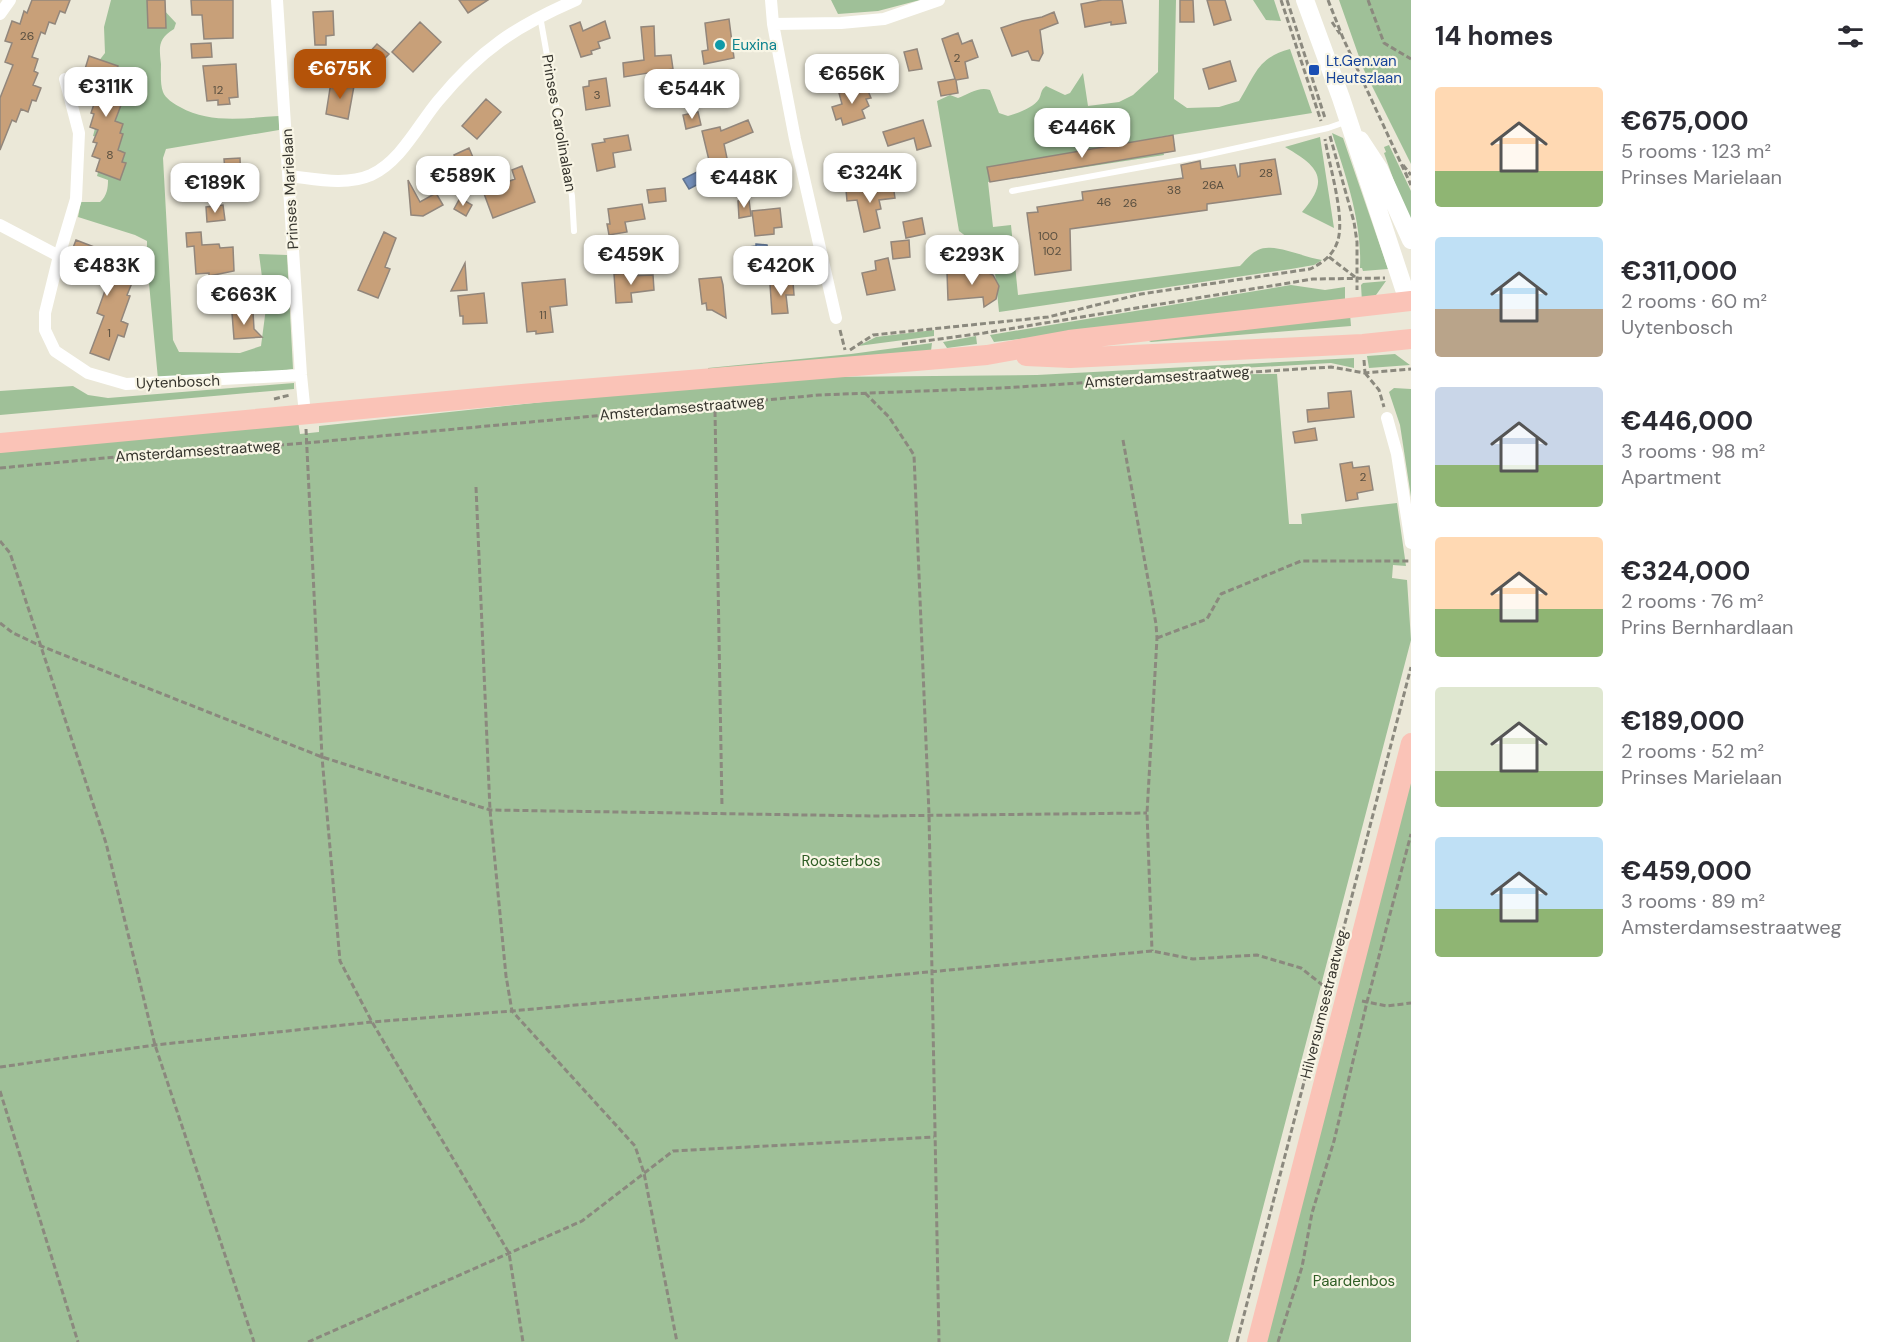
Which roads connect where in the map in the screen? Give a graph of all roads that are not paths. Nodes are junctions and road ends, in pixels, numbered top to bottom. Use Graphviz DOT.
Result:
graph roads {
  1 [pos="10,0"];
  2 [pos="278,0"];
  3 [pos="576,0"];
  4 [pos="771,0"];
  5 [pos="939,0"];
  6 [pos="1305,0"];
  7 [pos="0,14"];
  8 [pos="540,16"];
  9 [pos="773,24"];
  10 [pos="65,79"];
  11 [pos="1348,121"];
  12 [pos="290,176"];
  13 [pos="1012,191"];
  14 [pos="0,225"];
  15 [pos="574,231"];
  16 [pos="1411,240"];
  17 [pos="59,256"];
  18 [pos="1410,305"];
  19 [pos="836,318"];
  20 [pos="1411,339"];
  21 [pos="987,355"];
  22 [pos="301,375"];
  23 [pos="305,414"];
  24 [pos="1388,418"];
  25 [pos="0,442"];
  26 [pos="1411,543"];
  27 [pos="1411,743"];
  28 [pos="1257,1342"];
  1 -- 7 [label="street"];
  2 -- 12 [label="street, Prinses Marielaan"];
  3 -- 8 [label="street"];
  4 -- 9 [label="street"];
  5 -- 9 [label="street"];
  6 -- 11 [label="main road"];
  8 -- 12 [label="street"];
  8 -- 15 [label="lane, Prinses Carolinalaan"];
  9 -- 19 [label="street"];
  10 -- 17 [label="street, Uytenbosch"];
  11 -- 13 [label="lane"];
  11 -- 16 [label="main road"];
  11 -- 18 [label="main road"];
  12 -- 22 [label="street, Prinses Marielaan"];
  14 -- 17 [label="street"];
  17 -- 22 [label="street, Uytenbosch"];
  18 -- 21 [label="main road, Amsterdamsestraatweg"];
  20 -- 21 [label="main road, Amsterdamsestraatweg"];
  21 -- 23 [label="main road, Amsterdamsestraatweg"];
  22 -- 23 [label="street, Prinses Marielaan"];
  23 -- 25 [label="main road, Amsterdamsestraatweg"];
  24 -- 26 [label="street"];
  27 -- 28 [label="main road, Hilversumsestraatweg"];
}
